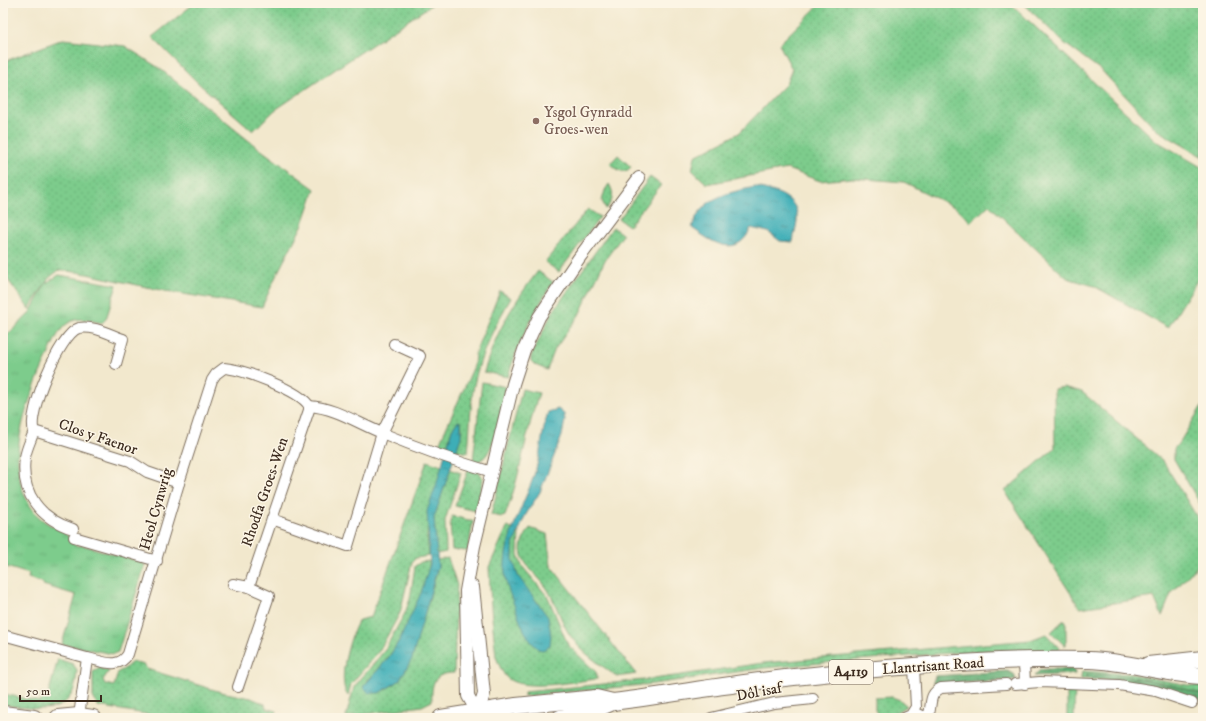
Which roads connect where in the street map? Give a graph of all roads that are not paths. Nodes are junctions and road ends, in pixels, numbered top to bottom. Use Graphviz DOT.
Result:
graph roads {
  1 [pos="639,178"];
  2 [pos="394,344"];
  3 [pos="116,364"];
  4 [pos="309,406"];
  5 [pos="32,429"];
  6 [pos="382,433"];
  7 [pos="492,472"];
  8 [pos="179,483"];
  9 [pos="272,519"];
  10 [pos="157,561"];
  11 [pos="233,584"];
  12 [pos="249,587"];
  13 [pos="3,635"];
  14 [pos="87,658"];
  15 [pos="1203,659"];
  16 [pos="1024,661"];
  17 [pos="914,666"];
  18 [pos="1136,666"];
  19 [pos="1203,676"];
  20 [pos="1015,684"];
  21 [pos="238,688"];
  22 [pos="813,699"];
  23 [pos="612,702"];
  24 [pos="1192,703"];
  25 [pos="914,712"];
  26 [pos="478,713"];
  27 [pos="3,714"];
  28 [pos="86,717"];
  29 [pos="34,718"];
  30 [pos="58,718"];
  31 [pos="441,718"];
  32 [pos="560,718"];
  33 [pos="711,718"];
  34 [pos="904,718"];
  1 -- 7 [label="street"];
  2 -- 6 [label="street"];
  3 -- 5 [label="street"];
  4 -- 6 [label="street"];
  4 -- 8 [label="street, Heol Cynwrig"];
  4 -- 9 [label="street, Rhodfa Groes-Wen"];
  5 -- 8 [label="street, Clos y Faenor"];
  5 -- 10 [label="street"];
  6 -- 7 [label="street"];
  6 -- 9 [label="street"];
  7 -- 26 [label="street"];
  8 -- 10 [label="street, Heol Cynwrig"];
  9 -- 12 [label="street, Rhodfa Groes-Wen"];
  10 -- 14 [label="street, Heol Cynwrig"];
  11 -- 12 [label="street"];
  12 -- 21 [label="street"];
  13 -- 14 [label="street, Heol Cynwrig"];
  14 -- 28 [label="street"];
  15 -- 18 [label="main road, Llantrisant Road / A4119"];
  16 -- 17 [label="main road, Llantrisant Road / A4119"];
  16 -- 18 [label="main road, Llantrisant Road / A4119"];
  16 -- 20 [label="street"];
  17 -- 23 [label="main road, Llantrisant Road / A4119"];
  17 -- 25 [label="street"];
  18 -- 19 [label="main road, Llantrisant Road / A4119"];
  20 -- 24 [label="street"];
  20 -- 25 [label="street"];
  22 -- 33 [label="street, Dôl isaf"];
  23 -- 26 [label="main road, Llantrisant Road / A4119"];
  23 -- 32 [label="main road, Llantrisant Road / A4119"];
  25 -- 34 [label="street"];
  26 -- 31 [label="main road, Llantrisant Road / A4119"];
  27 -- 29 [label="main road"];
  28 -- 30 [label="main road"];
}
